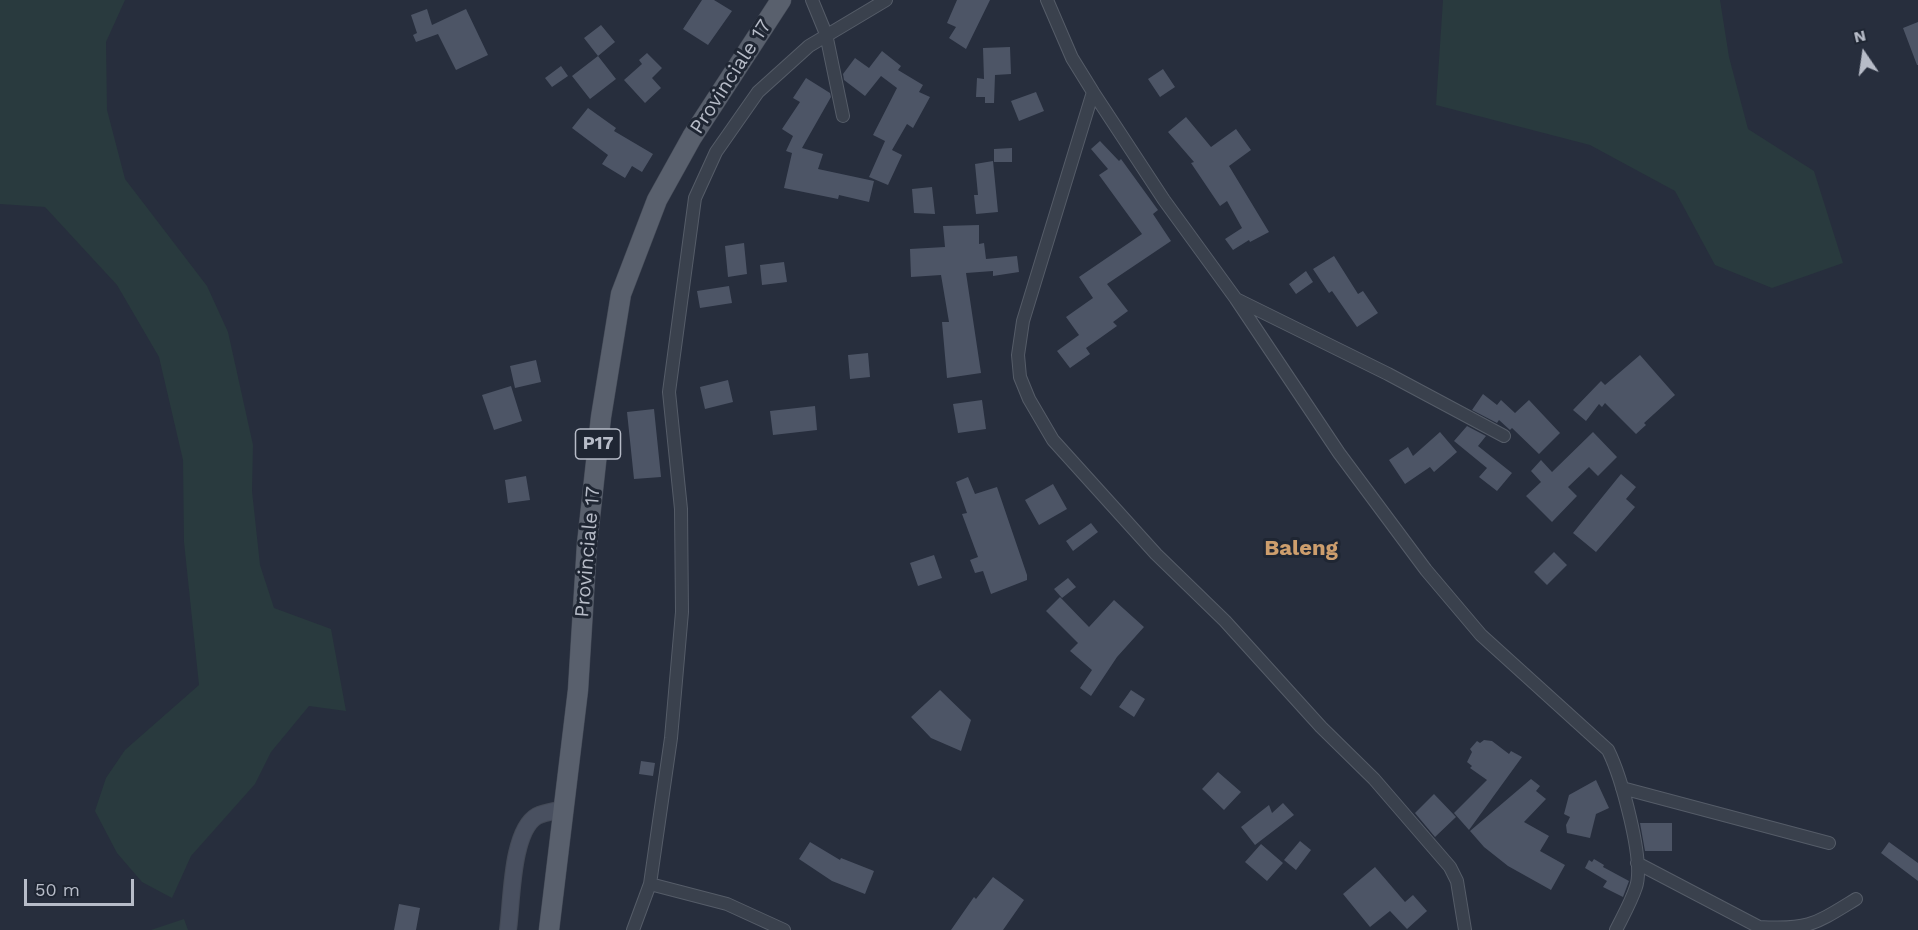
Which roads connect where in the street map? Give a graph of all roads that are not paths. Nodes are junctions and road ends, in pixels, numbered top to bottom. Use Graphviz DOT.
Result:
graph roads {
  1 [pos="781,0"];
  2 [pos="812,0"];
  3 [pos="886,0"];
  4 [pos="1047,0"];
  5 [pos="826,34"];
  6 [pos="1093,92"];
  7 [pos="843,116"];
  8 [pos="1236,299"];
  9 [pos="1504,436"];
  10 [pos="1622,788"];
  11 [pos="564,809"];
  12 [pos="1829,843"];
  13 [pos="1637,863"];
  14 [pos="650,884"];
  15 [pos="1856,899"];
  16 [pos="508,930"];
  17 [pos="549,930"];
  18 [pos="633,930"];
  19 [pos="784,930"];
  20 [pos="1465,930"];
  21 [pos="1616,930"];
  22 [pos="1781,930"];
  1 -- 11 [label="main road, Provinciale 17 / P17"];
  2 -- 5 [label="street"];
  3 -- 5 [label="street"];
  4 -- 6 [label="street"];
  5 -- 7 [label="street"];
  5 -- 14 [label="street"];
  6 -- 8 [label="street"];
  6 -- 20 [label="street"];
  8 -- 9 [label="street"];
  8 -- 10 [label="street"];
  10 -- 12 [label="street"];
  10 -- 13 [label="street"];
  11 -- 16 [label="street"];
  11 -- 17 [label="main road, Provinciale 17 / P17"];
  13 -- 21 [label="street"];
  13 -- 22 [label="street"];
  14 -- 18 [label="street"];
  14 -- 19 [label="street"];
  15 -- 22 [label="street"];
}
